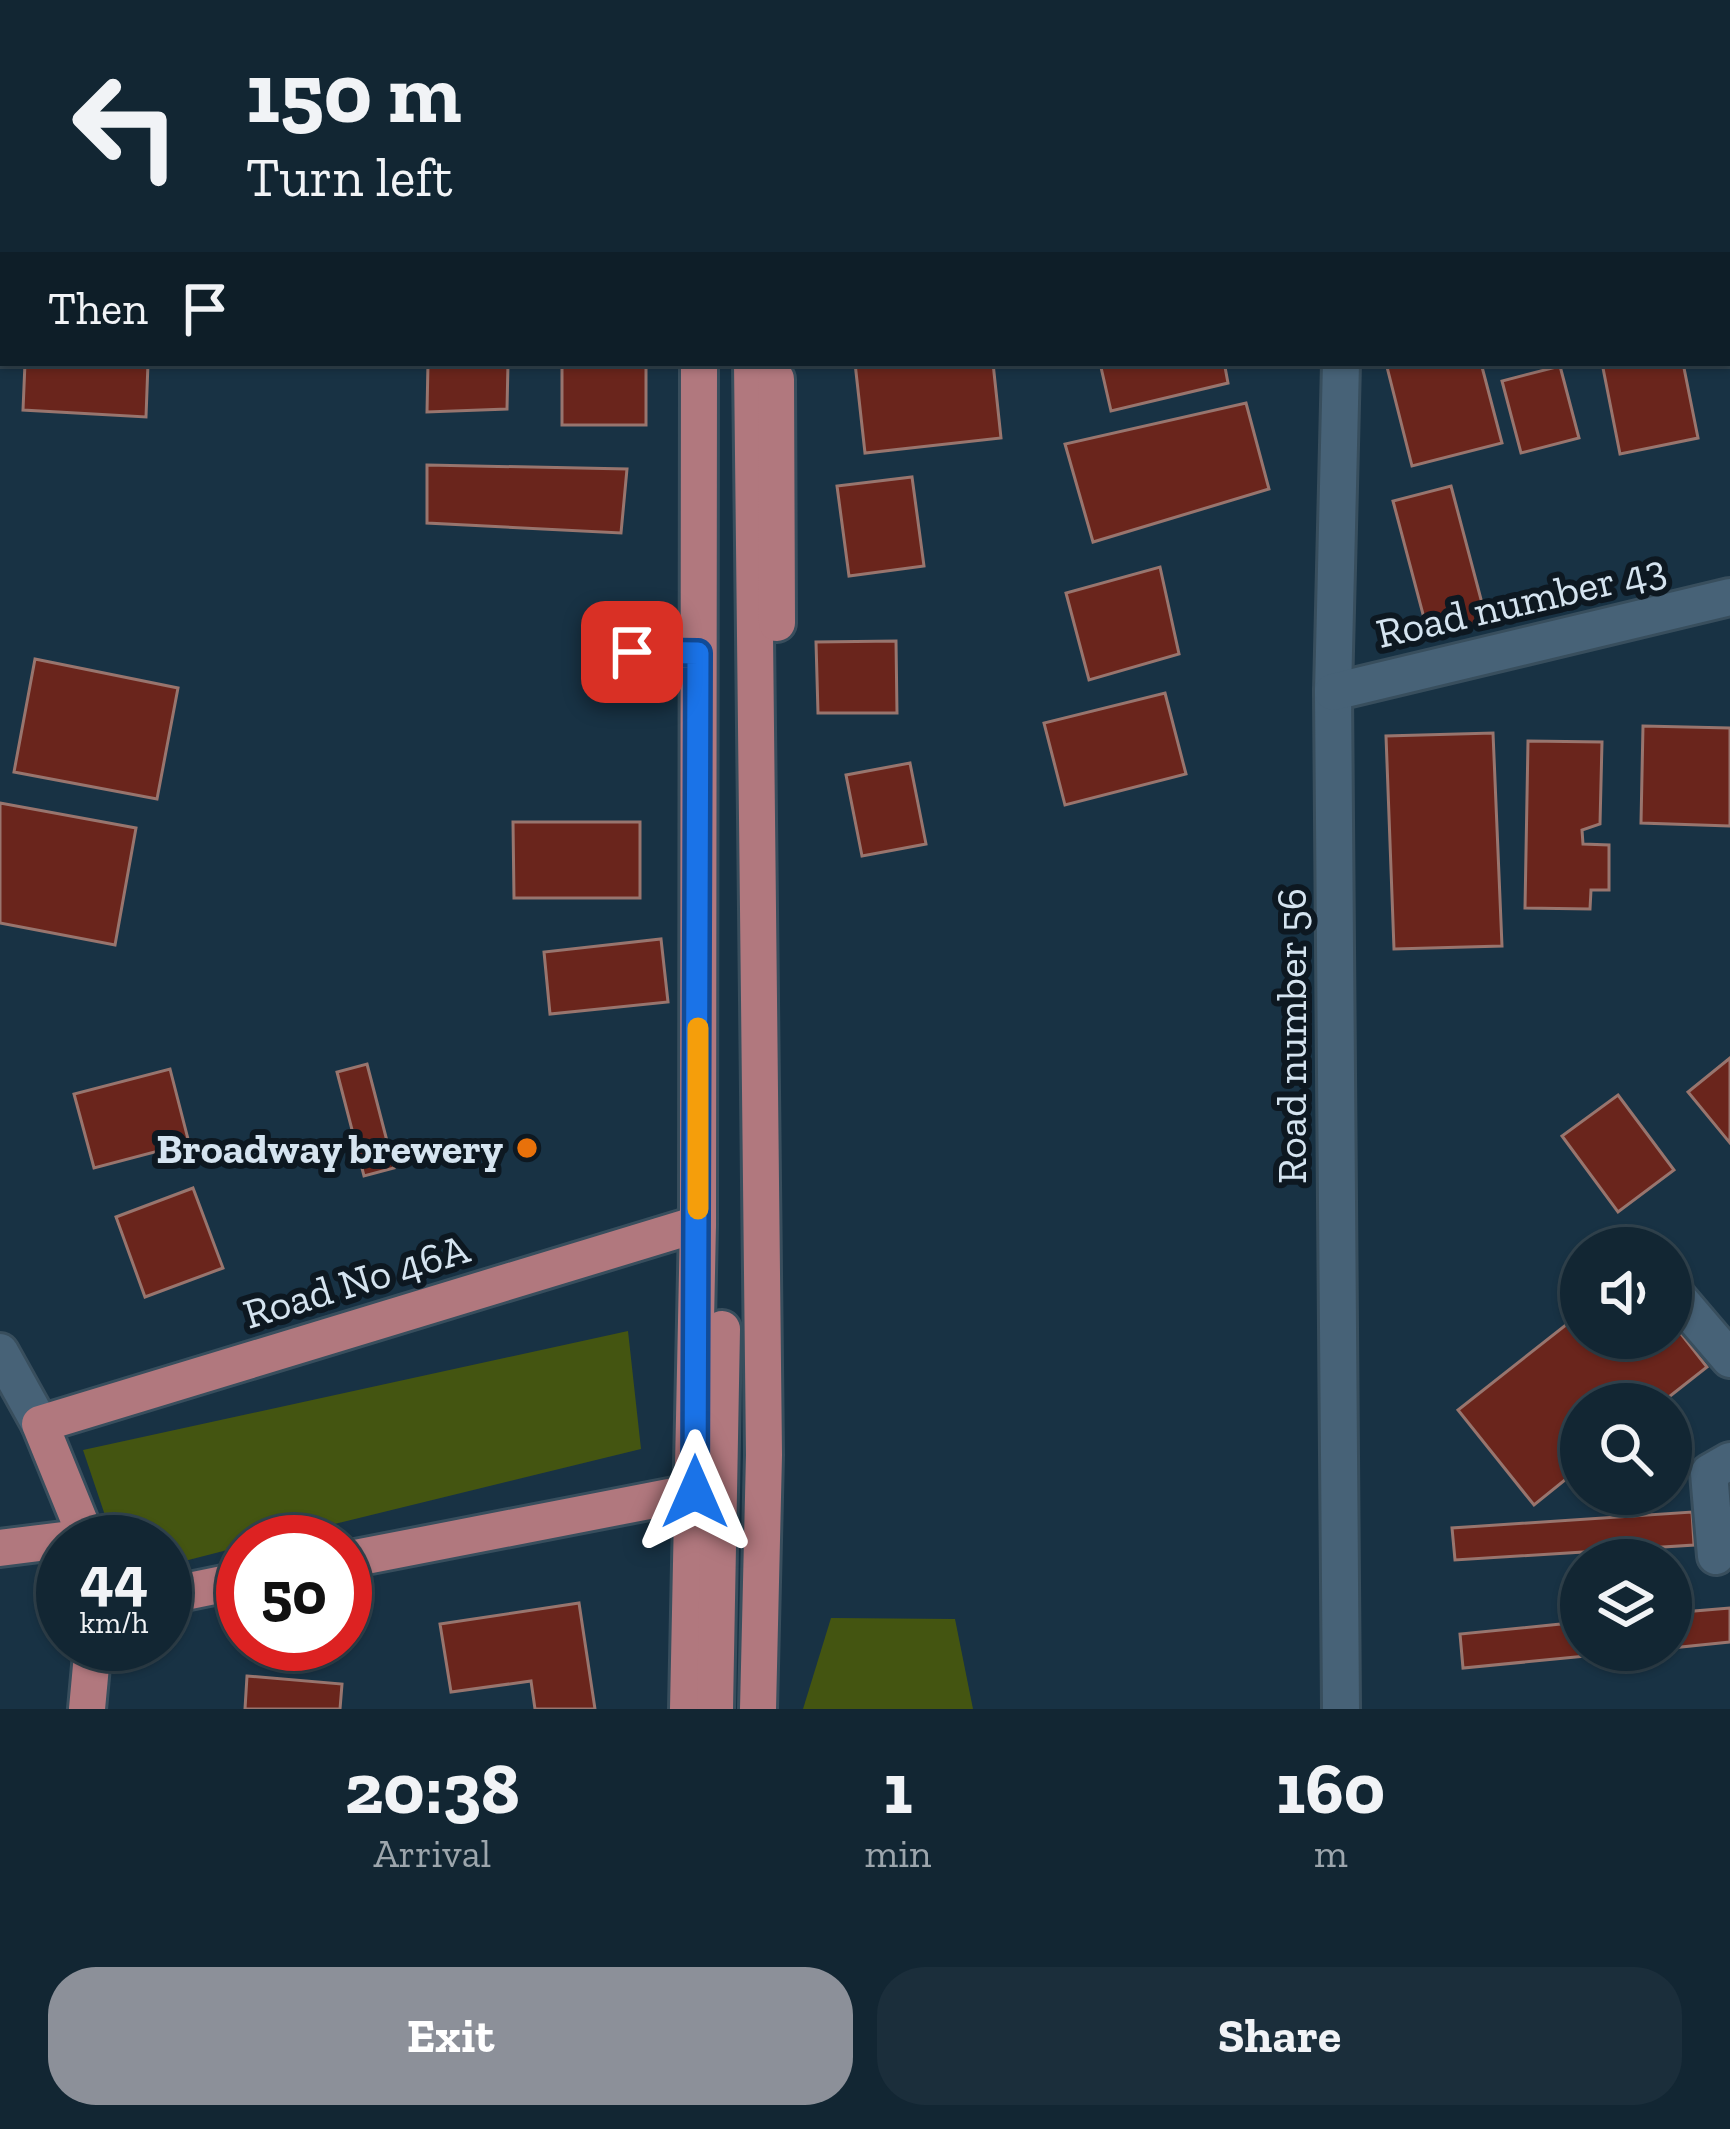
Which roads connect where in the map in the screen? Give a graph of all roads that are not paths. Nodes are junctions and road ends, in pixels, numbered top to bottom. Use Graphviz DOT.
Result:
graph roads {
  1 [pos="699,366"];
  2 [pos="724,366"];
  3 [pos="752,366"];
  4 [pos="776,366"];
  5 [pos="1341,366"];
  6 [pos="1730,597"];
  7 [pos="632,652"];
  8 [pos="698,653"];
  9 [pos="1333,692"];
  10 [pos="698,1224"];
  11 [pos="1692,1315"];
  12 [pos="0,1352"];
  13 [pos="1730,1359"];
  14 [pos="40,1424"];
  15 [pos="1730,1461"];
  16 [pos="695,1492"];
  17 [pos="77,1515"];
  18 [pos="36,1544"];
  19 [pos="0,1548"];
  20 [pos="372,1555"];
  21 [pos="1716,1556"];
  22 [pos="91,1671"];
  23 [pos="87,1709"];
  24 [pos="688,1709"];
  25 [pos="715,1709"];
  26 [pos="758,1709"];
  27 [pos="775,1709"];
  28 [pos="1341,1709"];
  1 -- 8 [label="main road"];
  2 -- 25 [label="main road"];
  3 -- 26 [label="main road"];
  4 -- 27 [label="main road"];
  5 -- 9 [label="street, Road number 56"];
  6 -- 9 [label="street, Road number 43"];
  7 -- 8 [label="street"];
  8 -- 10 [label="main road"];
  9 -- 28 [label="street, Road number 56"];
  10 -- 14 [label="main road, Road No 46A"];
  10 -- 16 [label="main road"];
  11 -- 13 [label="street"];
  12 -- 14 [label="street"];
  14 -- 17 [label="main road"];
  15 -- 21 [label="street"];
  16 -- 20 [label="main road"];
  16 -- 24 [label="main road"];
  18 -- 19 [label="main road"];
  22 -- 23 [label="main road"];
}
